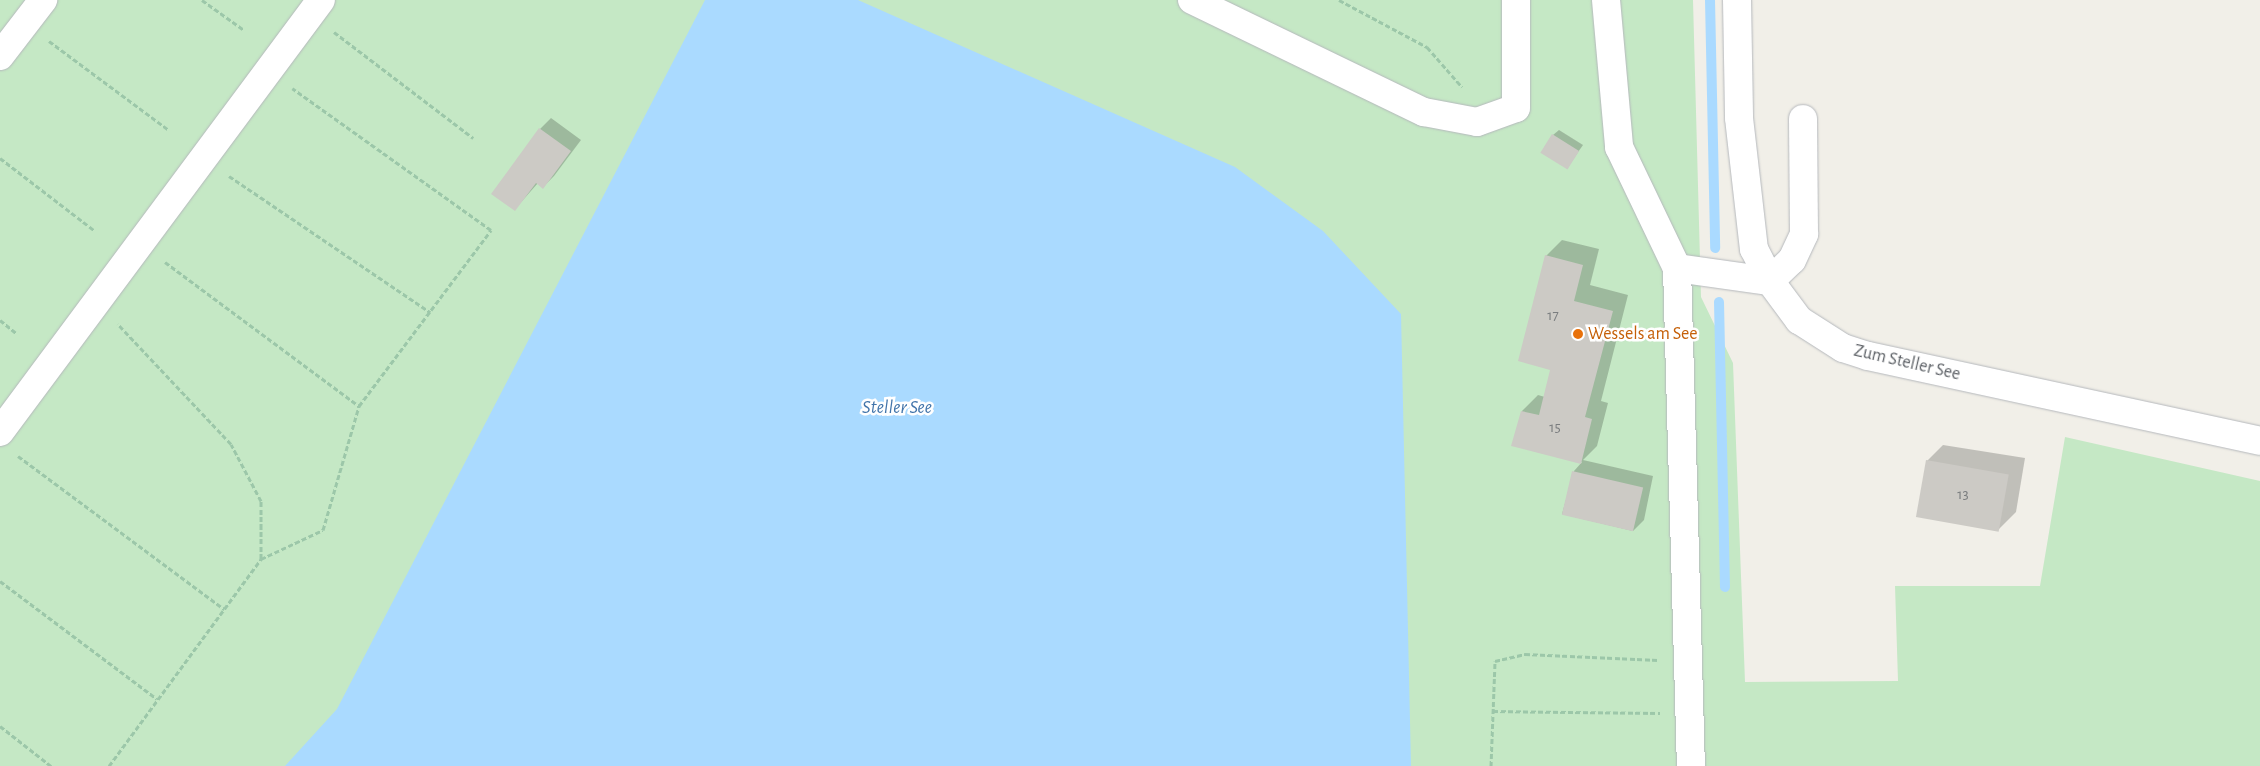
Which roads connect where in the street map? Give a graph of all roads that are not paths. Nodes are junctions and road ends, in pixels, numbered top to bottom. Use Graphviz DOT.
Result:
graph roads {
  1 [pos="42,0"];
  2 [pos="1192,0"];
  3 [pos="1516,0"];
  4 [pos="1606,0"];
  5 [pos="1737,0"];
  6 [pos="316,7"];
  7 [pos="0,56"];
  8 [pos="1803,119"];
  9 [pos="1677,268"];
  10 [pos="1770,281"];
  11 [pos="0,432"];
  12 [pos="2260,441"];
  13 [pos="1691,766"];
  1 -- 7 [label="street"];
  2 -- 3 [label="street"];
  4 -- 9 [label="street"];
  5 -- 10 [label="street, Zum Steller See"];
  6 -- 11 [label="street"];
  8 -- 10 [label="street"];
  9 -- 10 [label="street"];
  9 -- 13 [label="street"];
  10 -- 12 [label="street, Zum Steller See"];
}
